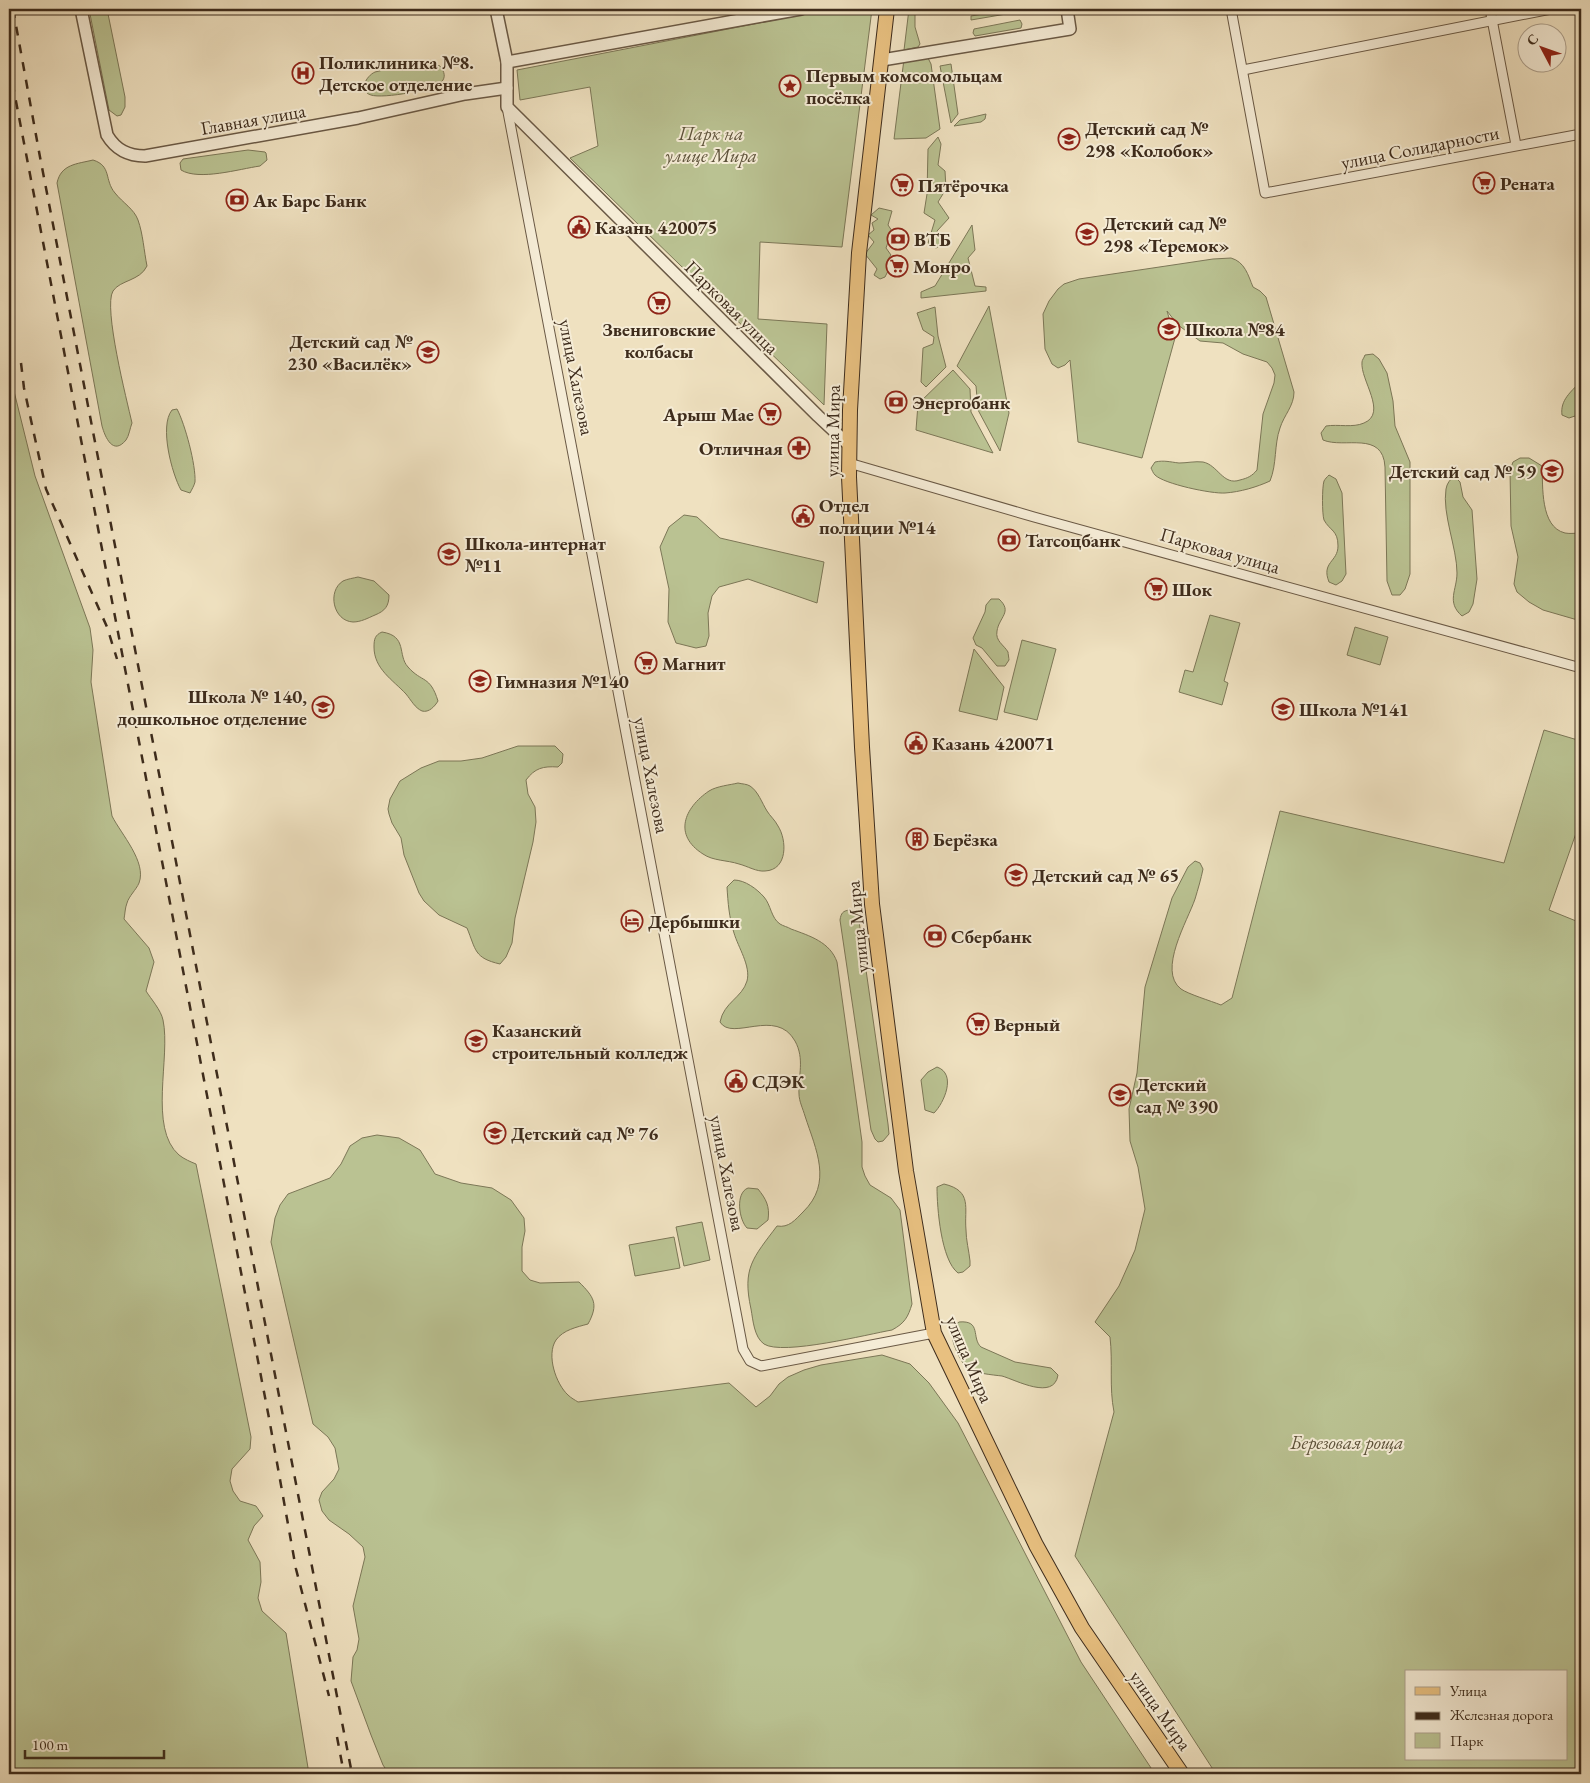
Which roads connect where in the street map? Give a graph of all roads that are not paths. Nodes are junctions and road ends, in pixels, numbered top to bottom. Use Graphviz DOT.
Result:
graph roads {
  1 [pos="81,9"];
  2 [pos="496,9"];
  3 [pos="801,9"];
  4 [pos="888,9"];
  5 [pos="1067,9"];
  6 [pos="1231,9"];
  7 [pos="1490,9"];
  8 [pos="1551,9"];
  9 [pos="1492,20"];
  10 [pos="882,60"];
  11 [pos="507,62"];
  12 [pos="1243,70"];
  13 [pos="507,88"];
  14 [pos="507,107"];
  15 [pos="1581,134"];
  16 [pos="1516,145"];
  17 [pos="849,445"];
  18 [pos="849,464"];
  19 [pos="1581,668"];
  20 [pos="934,1333"];
  21 [pos="1182,1774"];
  1 -- 13 [label="street, Главная улица"];
  2 -- 11 [label="street, улица Халезова"];
  3 -- 11 [label="street"];
  4 -- 10 [label="main road, улица Мира"];
  5 -- 10 [label="street"];
  6 -- 12 [label="street"];
  7 -- 9 [label="street"];
  8 -- 9 [label="street"];
  9 -- 12 [label="street"];
  9 -- 16 [label="street"];
  10 -- 17 [label="main road, улица Мира"];
  11 -- 13 [label="street, улица Халезова"];
  12 -- 16 [label="street, улица Солидарности"];
  13 -- 14 [label="street, улица Халезова"];
  14 -- 17 [label="street, Парковая улица"];
  14 -- 20 [label="street, улица Халезова"];
  15 -- 16 [label="street, улица Солидарности"];
  17 -- 18 [label="main road, улица Мира"];
  18 -- 19 [label="street, Парковая улица"];
  18 -- 20 [label="main road, улица Мира"];
  20 -- 21 [label="main road, улица Мира"];
}
